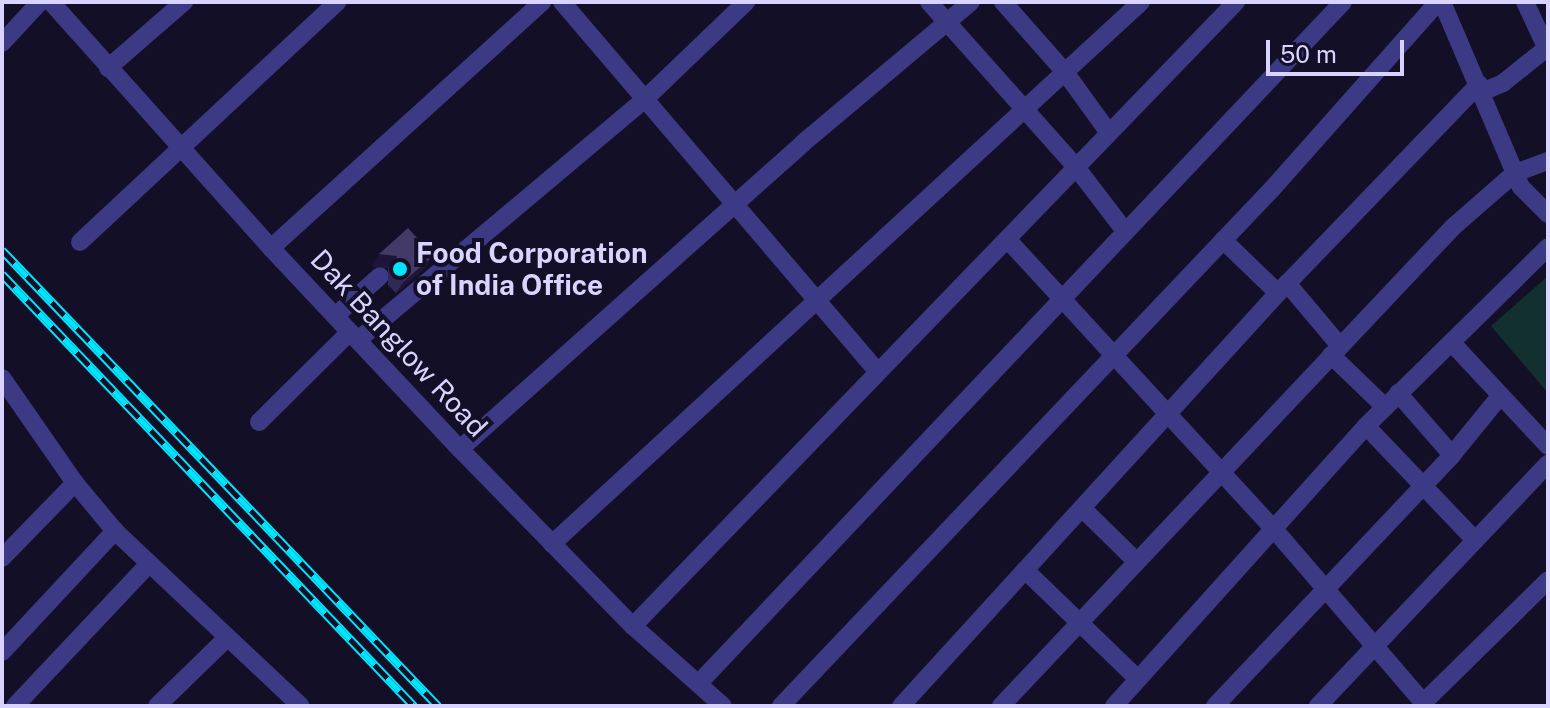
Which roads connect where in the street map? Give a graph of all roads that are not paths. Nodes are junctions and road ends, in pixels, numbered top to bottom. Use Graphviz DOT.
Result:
graph roads {
  1 [pos="40,2"];
  2 [pos="51,2"];
  3 [pos="184,2"];
  4 [pos="337,2"];
  5 [pos="542,2"];
  6 [pos="562,2"];
  7 [pos="746,2"];
  8 [pos="929,2"];
  9 [pos="971,2"];
  10 [pos="1003,2"];
  11 [pos="1141,2"];
  12 [pos="1343,2"];
  13 [pos="1440,2"];
  14 [pos="1525,2"];
  15 [pos="1230,4"];
  16 [pos="946,22"];
  17 [pos="2,43"];
  18 [pos="1547,49"];
  19 [pos="108,68"];
  20 [pos="1065,72"];
  21 [pos="1481,88"];
  22 [pos="645,99"];
  23 [pos="1025,108"];
  24 [pos="1109,133"];
  25 [pos="181,147"];
  26 [pos="1548,161"];
  27 [pos="1076,167"];
  28 [pos="1515,173"];
  29 [pos="736,204"];
  30 [pos="1548,214"];
  31 [pos="1125,231"];
  32 [pos="1007,239"];
  33 [pos="1223,240"];
  34 [pos="80,242"];
  35 [pos="1548,247"];
  36 [pos="271,248"];
  37 [pos="380,276"];
  38 [pos="1283,288"];
  39 [pos="818,298"];
  40 [pos="1062,298"];
  41 [pos="335,316"];
  42 [pos="354,336"];
  43 [pos="1452,343"];
  44 [pos="1336,351"];
  45 [pos="1115,353"];
  46 [pos="877,371"];
  47 [pos="2,378"];
  48 [pos="1398,393"];
  49 [pos="1501,395"];
  50 [pos="1385,407"];
  51 [pos="1168,414"];
  52 [pos="259,422"];
  53 [pos="1366,426"];
  54 [pos="1548,446"];
  55 [pos="460,449"];
  56 [pos="1452,455"];
  57 [pos="1548,464"];
  58 [pos="1223,475"];
  59 [pos="75,483"];
  60 [pos="1421,486"];
  61 [pos="1082,508"];
  62 [pos="1274,529"];
  63 [pos="115,531"];
  64 [pos="1475,540"];
  65 [pos="552,544"];
  66 [pos="2,558"];
  67 [pos="1136,561"];
  68 [pos="147,566"];
  69 [pos="1025,570"];
  70 [pos="1548,580"];
  71 [pos="1325,591"];
  72 [pos="1078,623"];
  73 [pos="633,626"];
  74 [pos="226,639"];
  75 [pos="1376,645"];
  76 [pos="2,652"];
  77 [pos="1138,679"];
  78 [pos="699,683"];
  79 [pos="1425,704"];
  80 [pos="15,706"];
  81 [pos="157,706"];
  82 [pos="301,706"];
  83 [pos="723,706"];
  84 [pos="781,706"];
  85 [pos="901,706"];
  86 [pos="1001,706"];
  87 [pos="1114,706"];
  88 [pos="1215,706"];
  89 [pos="1318,706"];
  1 -- 17 [label="street"];
  2 -- 19 [label="street, Dak Banglow Road"];
  3 -- 19 [label="street"];
  4 -- 25 [label="street"];
  5 -- 36 [label="street"];
  6 -- 22 [label="street"];
  7 -- 22 [label="street"];
  8 -- 16 [label="street"];
  9 -- 16 [label="street"];
  10 -- 20 [label="street"];
  11 -- 20 [label="street"];
  12 -- 31 [label="street"];
  13 -- 21 [label="street"];
  13 -- 33 [label="street"];
  14 -- 18 [label="street"];
  15 -- 24 [label="street"];
  16 -- 23 [label="street"];
  16 -- 29 [label="street"];
  18 -- 21 [label="street"];
  19 -- 25 [label="street, Dak Banglow Road"];
  20 -- 23 [label="street"];
  20 -- 24 [label="street"];
  21 -- 28 [label="street"];
  21 -- 38 [label="street"];
  22 -- 29 [label="street"];
  22 -- 42 [label="street"];
  23 -- 27 [label="street"];
  23 -- 39 [label="street"];
  24 -- 27 [label="street"];
  25 -- 34 [label="street"];
  25 -- 36 [label="street, Dak Banglow Road"];
  26 -- 28 [label="street"];
  27 -- 31 [label="street"];
  27 -- 32 [label="street"];
  28 -- 30 [label="street"];
  28 -- 44 [label="street"];
  29 -- 39 [label="street"];
  29 -- 55 [label="street"];
  31 -- 40 [label="street"];
  32 -- 40 [label="street"];
  32 -- 46 [label="street"];
  33 -- 38 [label="street"];
  33 -- 45 [label="street"];
  35 -- 43 [label="street"];
  36 -- 41 [label="street, Dak Banglow Road"];
  37 -- 41 [label="street"];
  38 -- 44 [label="street"];
  38 -- 51 [label="street"];
  39 -- 46 [label="street"];
  39 -- 65 [label="street"];
  40 -- 45 [label="street"];
  40 -- 78 [label="street"];
  41 -- 42 [label="street, Dak Banglow Road"];
  42 -- 52 [label="street"];
  42 -- 55 [label="street, Dak Banglow Road"];
  43 -- 48 [label="street"];
  43 -- 49 [label="street"];
  44 -- 50 [label="street"];
  44 -- 58 [label="street"];
  45 -- 51 [label="street"];
  45 -- 84 [label="street"];
  46 -- 73 [label="street"];
  47 -- 59 [label="street"];
  48 -- 50 [label="street"];
  48 -- 56 [label="street"];
  49 -- 54 [label="street"];
  49 -- 56 [label="street"];
  50 -- 53 [label="street"];
  51 -- 58 [label="street"];
  51 -- 61 [label="street"];
  53 -- 60 [label="street"];
  53 -- 62 [label="street"];
  55 -- 65 [label="street, Dak Banglow Road"];
  56 -- 60 [label="street"];
  57 -- 64 [label="street"];
  58 -- 62 [label="street"];
  58 -- 67 [label="street"];
  59 -- 63 [label="street"];
  59 -- 66 [label="street"];
  60 -- 64 [label="street"];
  60 -- 71 [label="street"];
  61 -- 67 [label="street"];
  61 -- 69 [label="street"];
  62 -- 71 [label="street"];
  62 -- 77 [label="street"];
  63 -- 68 [label="street"];
  63 -- 76 [label="street"];
  64 -- 75 [label="street"];
  65 -- 73 [label="street, Dak Banglow Road"];
  67 -- 72 [label="street"];
  68 -- 74 [label="street"];
  68 -- 80 [label="street"];
  69 -- 72 [label="street"];
  69 -- 85 [label="street"];
  70 -- 79 [label="street"];
  71 -- 75 [label="street"];
  71 -- 88 [label="street"];
  72 -- 77 [label="street"];
  72 -- 86 [label="street"];
  73 -- 78 [label="street, Dak Banglow Road"];
  74 -- 81 [label="street"];
  74 -- 82 [label="street"];
  75 -- 79 [label="street"];
  75 -- 89 [label="street"];
  77 -- 87 [label="street"];
  78 -- 83 [label="street, Dak Banglow Road"];
}
